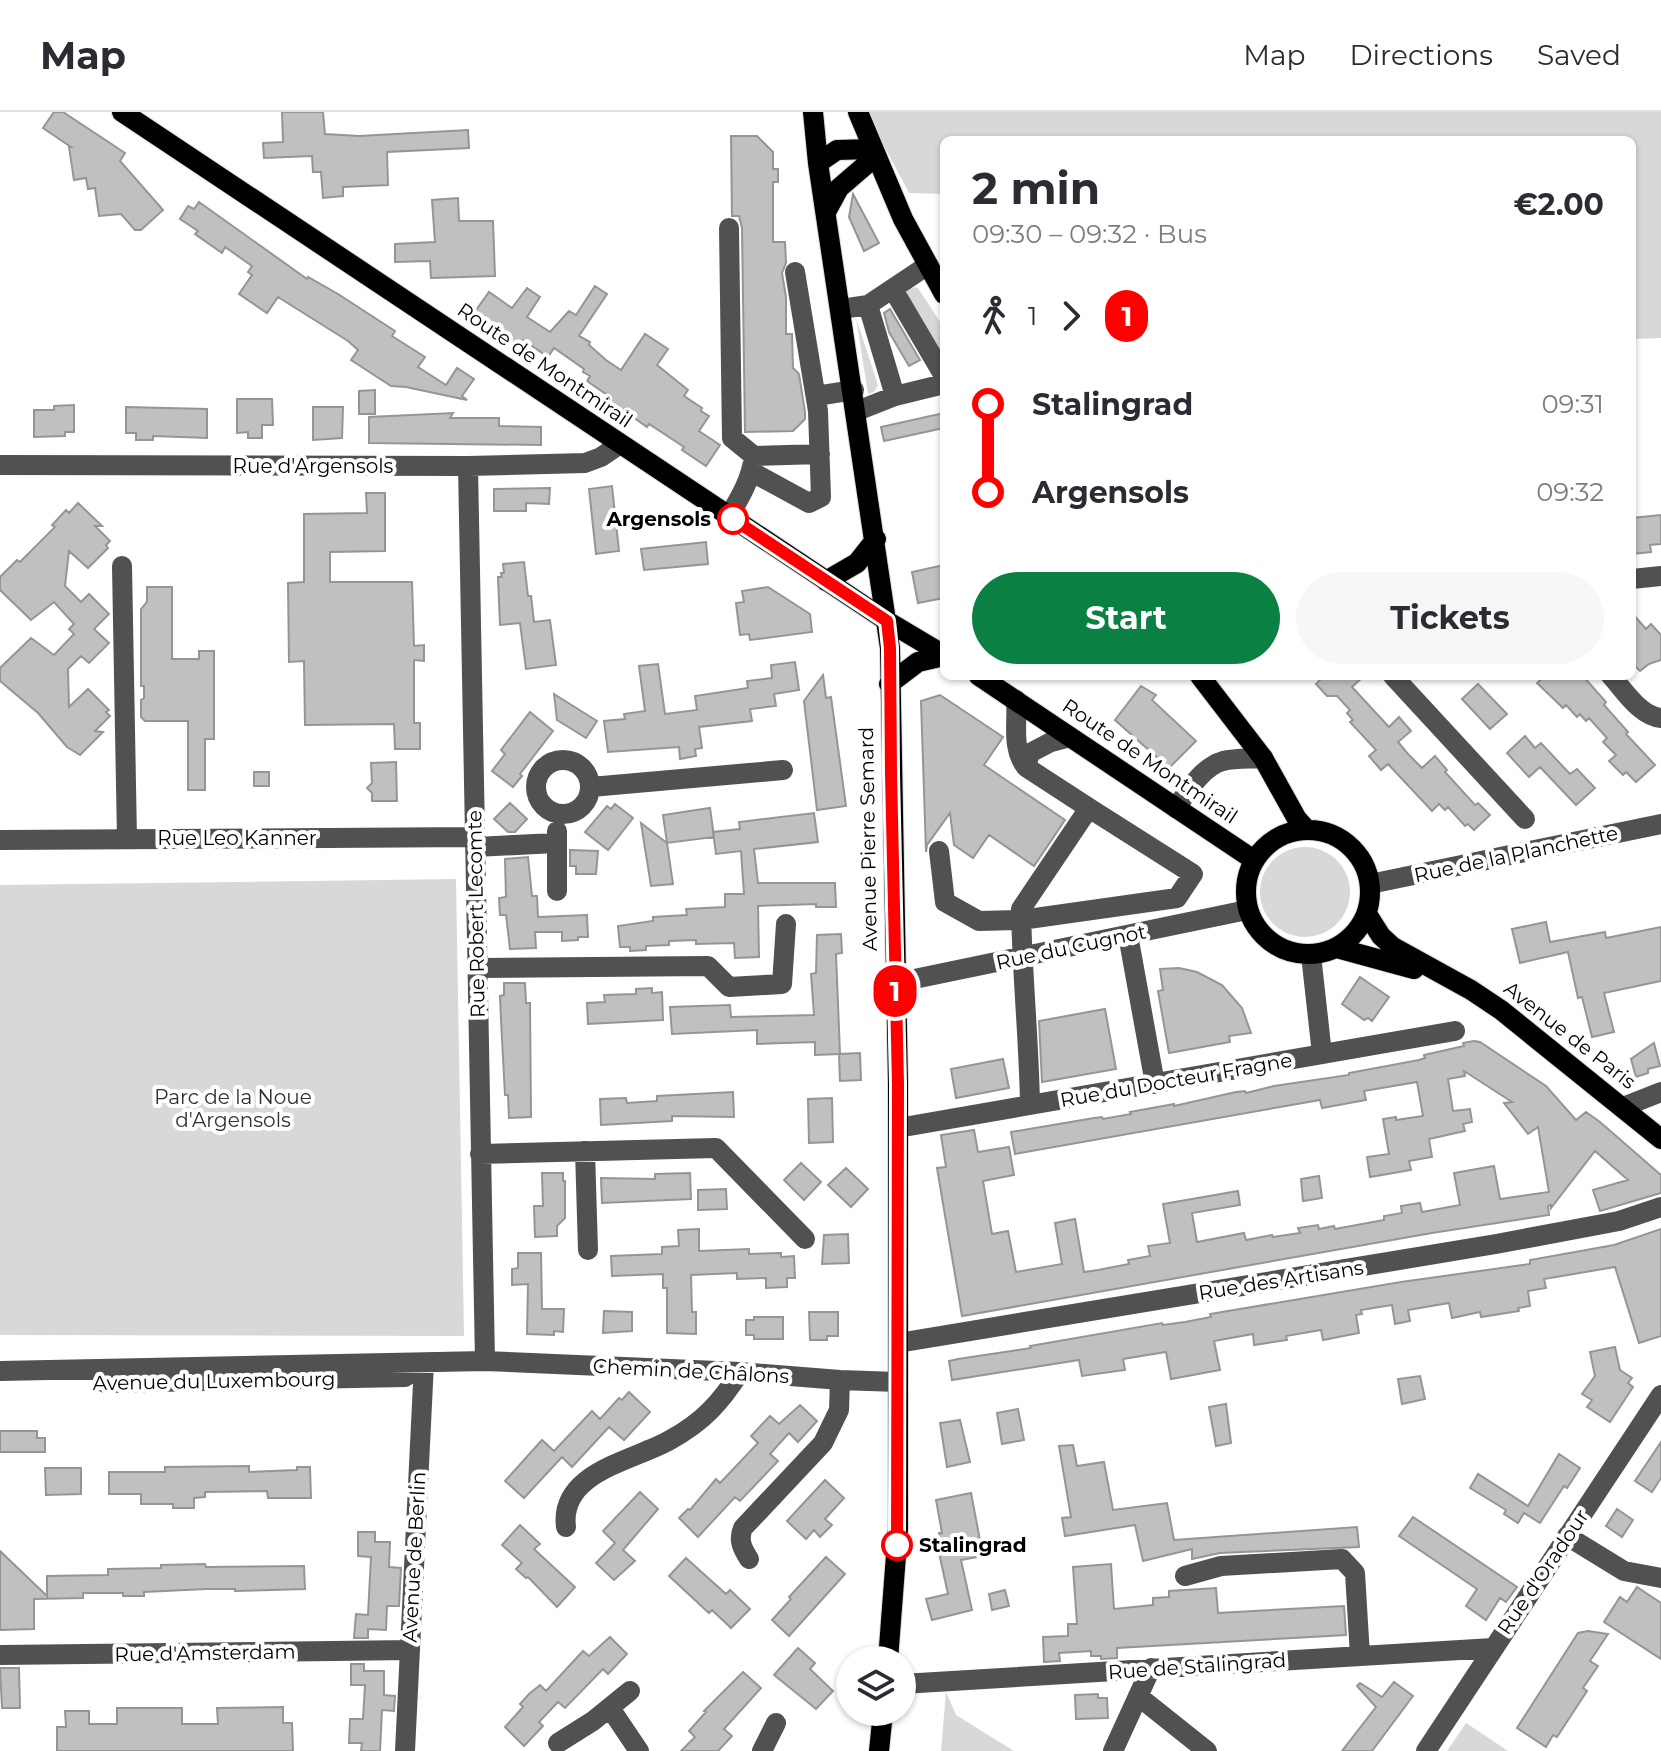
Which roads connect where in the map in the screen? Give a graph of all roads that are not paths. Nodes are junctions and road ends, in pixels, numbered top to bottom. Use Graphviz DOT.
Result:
graph roads {
  1 [pos="122,112"];
  2 [pos="813,112"];
  3 [pos="858,112"];
  4 [pos="874,153"];
  5 [pos="818,163"];
  6 [pos="826,212"];
  7 [pos="729,228"];
  8 [pos="928,265"];
  9 [pos="795,272"];
  10 [pos="940,287"];
  11 [pos="894,291"];
  12 [pos="868,305"];
  13 [pos="841,309"];
  14 [pos="940,369"];
  15 [pos="940,385"];
  16 [pos="854,390"];
  17 [pos="816,396"];
  18 [pos="895,396"];
  19 [pos="857,411"];
  20 [pos="620,444"];
  21 [pos="820,454"];
  22 [pos="753,464"];
  23 [pos="0,465"];
  24 [pos="468,466"];
  25 [pos="729,516"];
  26 [pos="876,539"];
  27 [pos="122,566"];
  28 [pos="1661,576"];
  29 [pos="1636,579"];
  30 [pos="826,581"];
  31 [pos="887,621"];
  32 [pos="940,653"];
  33 [pos="940,656"];
  34 [pos="985,680"];
  35 [pos="1203,680"];
  36 [pos="1615,680"];
  37 [pos="889,684"];
  38 [pos="1405,684"];
  39 [pos="1016,700"];
  40 [pos="1661,718"];
  41 [pos="1070,737"];
  42 [pos="1263,758"];
  43 [pos="1026,767"];
  44 [pos="783,770"];
  45 [pos="591,787"];
  46 [pos="1089,808"];
  47 [pos="1176,808"];
  48 [pos="558,815"];
  49 [pos="1525,819"];
  50 [pos="1661,824"];
  51 [pos="1306,829"];
  52 [pos="127,839"];
  53 [pos="0,840"];
  54 [pos="475,842"];
  55 [pos="556,843"];
  56 [pos="939,851"];
  57 [pos="1254,860"];
  58 [pos="1370,884"];
  59 [pos="557,891"];
  60 [pos="1247,910"];
  61 [pos="1367,914"];
  62 [pos="1021,920"];
  63 [pos="786,924"];
  64 [pos="1128,935"];
  65 [pos="1337,948"];
  66 [pos="1311,955"];
  67 [pos="1024,957"];
  68 [pos="477,968"];
  69 [pos="1445,978"];
  70 [pos="895,983"];
  71 [pos="1455,1031"];
  72 [pos="1322,1054"];
  73 [pos="1155,1084"];
  74 [pos="1661,1092"];
  75 [pos="1030,1105"];
  76 [pos="1623,1107"];
  77 [pos="898,1128"];
  78 [pos="1661,1139"];
  79 [pos="585,1151"];
  80 [pos="480,1154"];
  81 [pos="1661,1207"];
  82 [pos="805,1239"];
  83 [pos="588,1250"];
  84 [pos="898,1343"];
  85 [pos="485,1361"];
  86 [pos="424,1363"];
  87 [pos="0,1371"];
  88 [pos="740,1372"];
  89 [pos="840,1380"];
  90 [pos="898,1382"];
  91 [pos="0,1384"];
  92 [pos="1661,1395"];
  93 [pos="566,1527"];
  94 [pos="1567,1536"];
  95 [pos="749,1559"];
  96 [pos="1185,1576"];
  97 [pos="1661,1578"];
  98 [pos="889,1646"];
  99 [pos="1493,1648"];
  100 [pos="410,1650"];
  101 [pos="0,1655"];
  102 [pos="1360,1656"];
  103 [pos="1151,1668"];
  104 [pos="916,1683"];
  105 [pos="630,1691"];
  106 [pos="1138,1696"];
  107 [pos="610,1708"];
  108 [pos="776,1723"];
  109 [pos="882,1726"];
  110 [pos="558,1743"];
  111 [pos="1115,1750"];
  112 [pos="405,1751"];
  113 [pos="639,1751"];
  114 [pos="762,1751"];
  115 [pos="879,1751"];
  116 [pos="1207,1751"];
  117 [pos="1426,1751"];
  1 -- 20 [label="main road, Route de Montmirail"];
  2 -- 5 [label="main road, Avenue Pierre Semard"];
  3 -- 4 [label="main road"];
  4 -- 5 [label="main road"];
  4 -- 6 [label="main road"];
  4 -- 8 [label="main road"];
  5 -- 6 [label="main road, Avenue Pierre Semard"];
  6 -- 13 [label="main road, Avenue Pierre Semard"];
  7 -- 22 [label="street"];
  8 -- 10 [label="main road"];
  8 -- 11 [label="street"];
  9 -- 17 [label="street"];
  11 -- 12 [label="street"];
  11 -- 14 [label="street"];
  12 -- 13 [label="street"];
  12 -- 18 [label="street"];
  13 -- 16 [label="main road, Avenue Pierre Semard"];
  15 -- 18 [label="street"];
  16 -- 17 [label="street"];
  16 -- 19 [label="main road, Avenue Pierre Semard"];
  17 -- 21 [label="street"];
  18 -- 19 [label="street"];
  19 -- 26 [label="main road, Avenue Pierre Semard"];
  20 -- 24 [label="street, Rue d'Argensols"];
  20 -- 25 [label="main road, Route de Montmirail"];
  21 -- 22 [label="street"];
  21 -- 22 [label="street"];
  22 -- 25 [label="street"];
  23 -- 24 [label="street, Rue d'Argensols"];
  24 -- 54 [label="street, Rue Robert Lecomte"];
  25 -- 30 [label="main road, Route de Montmirail"];
  26 -- 30 [label="main road"];
  26 -- 31 [label="main road, Avenue Pierre Semard"];
  27 -- 52 [label="street"];
  28 -- 29 [label="street"];
  30 -- 31 [label="main road, Route de Montmirail"];
  31 -- 32 [label="main road, Route de Montmirail"];
  31 -- 37 [label="main road, Avenue Pierre Semard"];
  33 -- 37 [label="main road"];
  34 -- 39 [label="main road, Route de Montmirail"];
  35 -- 42 [label="main road"];
  36 -- 40 [label="street"];
  37 -- 70 [label="main road, Avenue Pierre Semard"];
  38 -- 49 [label="street"];
  39 -- 41 [label="main road, Route de Montmirail"];
  39 -- 43 [label="street"];
  41 -- 43 [label="street"];
  41 -- 47 [label="main road, Route de Montmirail"];
  42 -- 47 [label="street"];
  42 -- 51 [label="main road"];
  43 -- 46 [label="street"];
  44 -- 45 [label="street"];
  45 -- 48 [label="street"];
  45 -- 48 [label="street"];
  46 -- 62 [label="street"];
  46 -- 62 [label="street"];
  47 -- 57 [label="main road, Route de Montmirail"];
  48 -- 55 [label="street"];
  50 -- 58 [label="street, Rue de la Planchette"];
  51 -- 57 [label="main road"];
  51 -- 58 [label="main road"];
  52 -- 53 [label="street, Rue Leo Kanner"];
  52 -- 54 [label="street, Rue Leo Kanner"];
  54 -- 55 [label="street, Rue Leo Kanner"];
  54 -- 68 [label="street, Rue Robert Lecomte"];
  55 -- 59 [label="street"];
  56 -- 62 [label="street"];
  57 -- 60 [label="main road"];
  58 -- 61 [label="main road"];
  60 -- 64 [label="street, Rue du Cugnot"];
  60 -- 66 [label="main road"];
  61 -- 65 [label="main road"];
  61 -- 69 [label="main road, Avenue de Paris"];
  62 -- 67 [label="street"];
  63 -- 68 [label="street"];
  64 -- 67 [label="street, Rue du Cugnot"];
  64 -- 73 [label="street"];
  65 -- 66 [label="main road"];
  65 -- 69 [label="main road, Avenue de Paris"];
  66 -- 72 [label="street"];
  67 -- 70 [label="street, Rue du Cugnot"];
  67 -- 75 [label="street"];
  68 -- 80 [label="street, Rue Robert Lecomte"];
  69 -- 76 [label="main road, Avenue de Paris"];
  70 -- 77 [label="main road, Avenue Pierre Semard"];
  71 -- 72 [label="street, Rue du Docteur Fragne"];
  72 -- 73 [label="street, Rue du Docteur Fragne"];
  73 -- 75 [label="street, Rue du Docteur Fragne"];
  74 -- 76 [label="street"];
  75 -- 77 [label="street, Rue du Docteur Fragne"];
  76 -- 78 [label="main road, Avenue de Paris"];
  77 -- 84 [label="main road, Avenue Pierre Semard"];
  79 -- 80 [label="street"];
  79 -- 82 [label="street"];
  79 -- 83 [label="street"];
  80 -- 85 [label="street, Rue Robert Lecomte"];
  81 -- 84 [label="street, Rue des Artisans"];
  84 -- 90 [label="main road, Avenue Pierre Semard"];
  85 -- 86 [label="street, Avenue du Luxembourg"];
  85 -- 88 [label="street, Chemin de Châlons"];
  86 -- 87 [label="street, Avenue du Luxembourg"];
  86 -- 91 [label="street, Avenue du Luxembourg"];
  86 -- 100 [label="street, Avenue de Berlin"];
  88 -- 89 [label="street, Chemin de Châlons"];
  88 -- 93 [label="street"];
  89 -- 90 [label="street, Chemin de Châlons"];
  89 -- 95 [label="street"];
  90 -- 98 [label="main road, Avenue Pierre Semard"];
  92 -- 94 [label="street, Rue d'Oradour"];
  94 -- 97 [label="street"];
  94 -- 99 [label="street, Rue d'Oradour"];
  96 -- 102 [label="street"];
  99 -- 102 [label="street, Rue de Stalingrad"];
  99 -- 117 [label="street, Rue d'Oradour"];
  100 -- 101 [label="street, Rue d'Amsterdam"];
  100 -- 112 [label="street, Avenue de Berlin"];
  102 -- 103 [label="street, Rue de Stalingrad"];
  103 -- 104 [label="street, Rue de Stalingrad"];
  103 -- 106 [label="street"];
  105 -- 107 [label="street"];
  106 -- 111 [label="street"];
  106 -- 116 [label="street"];
  107 -- 110 [label="street"];
  107 -- 113 [label="street"];
  108 -- 114 [label="street"];
  109 -- 115 [label="main road"];
}
